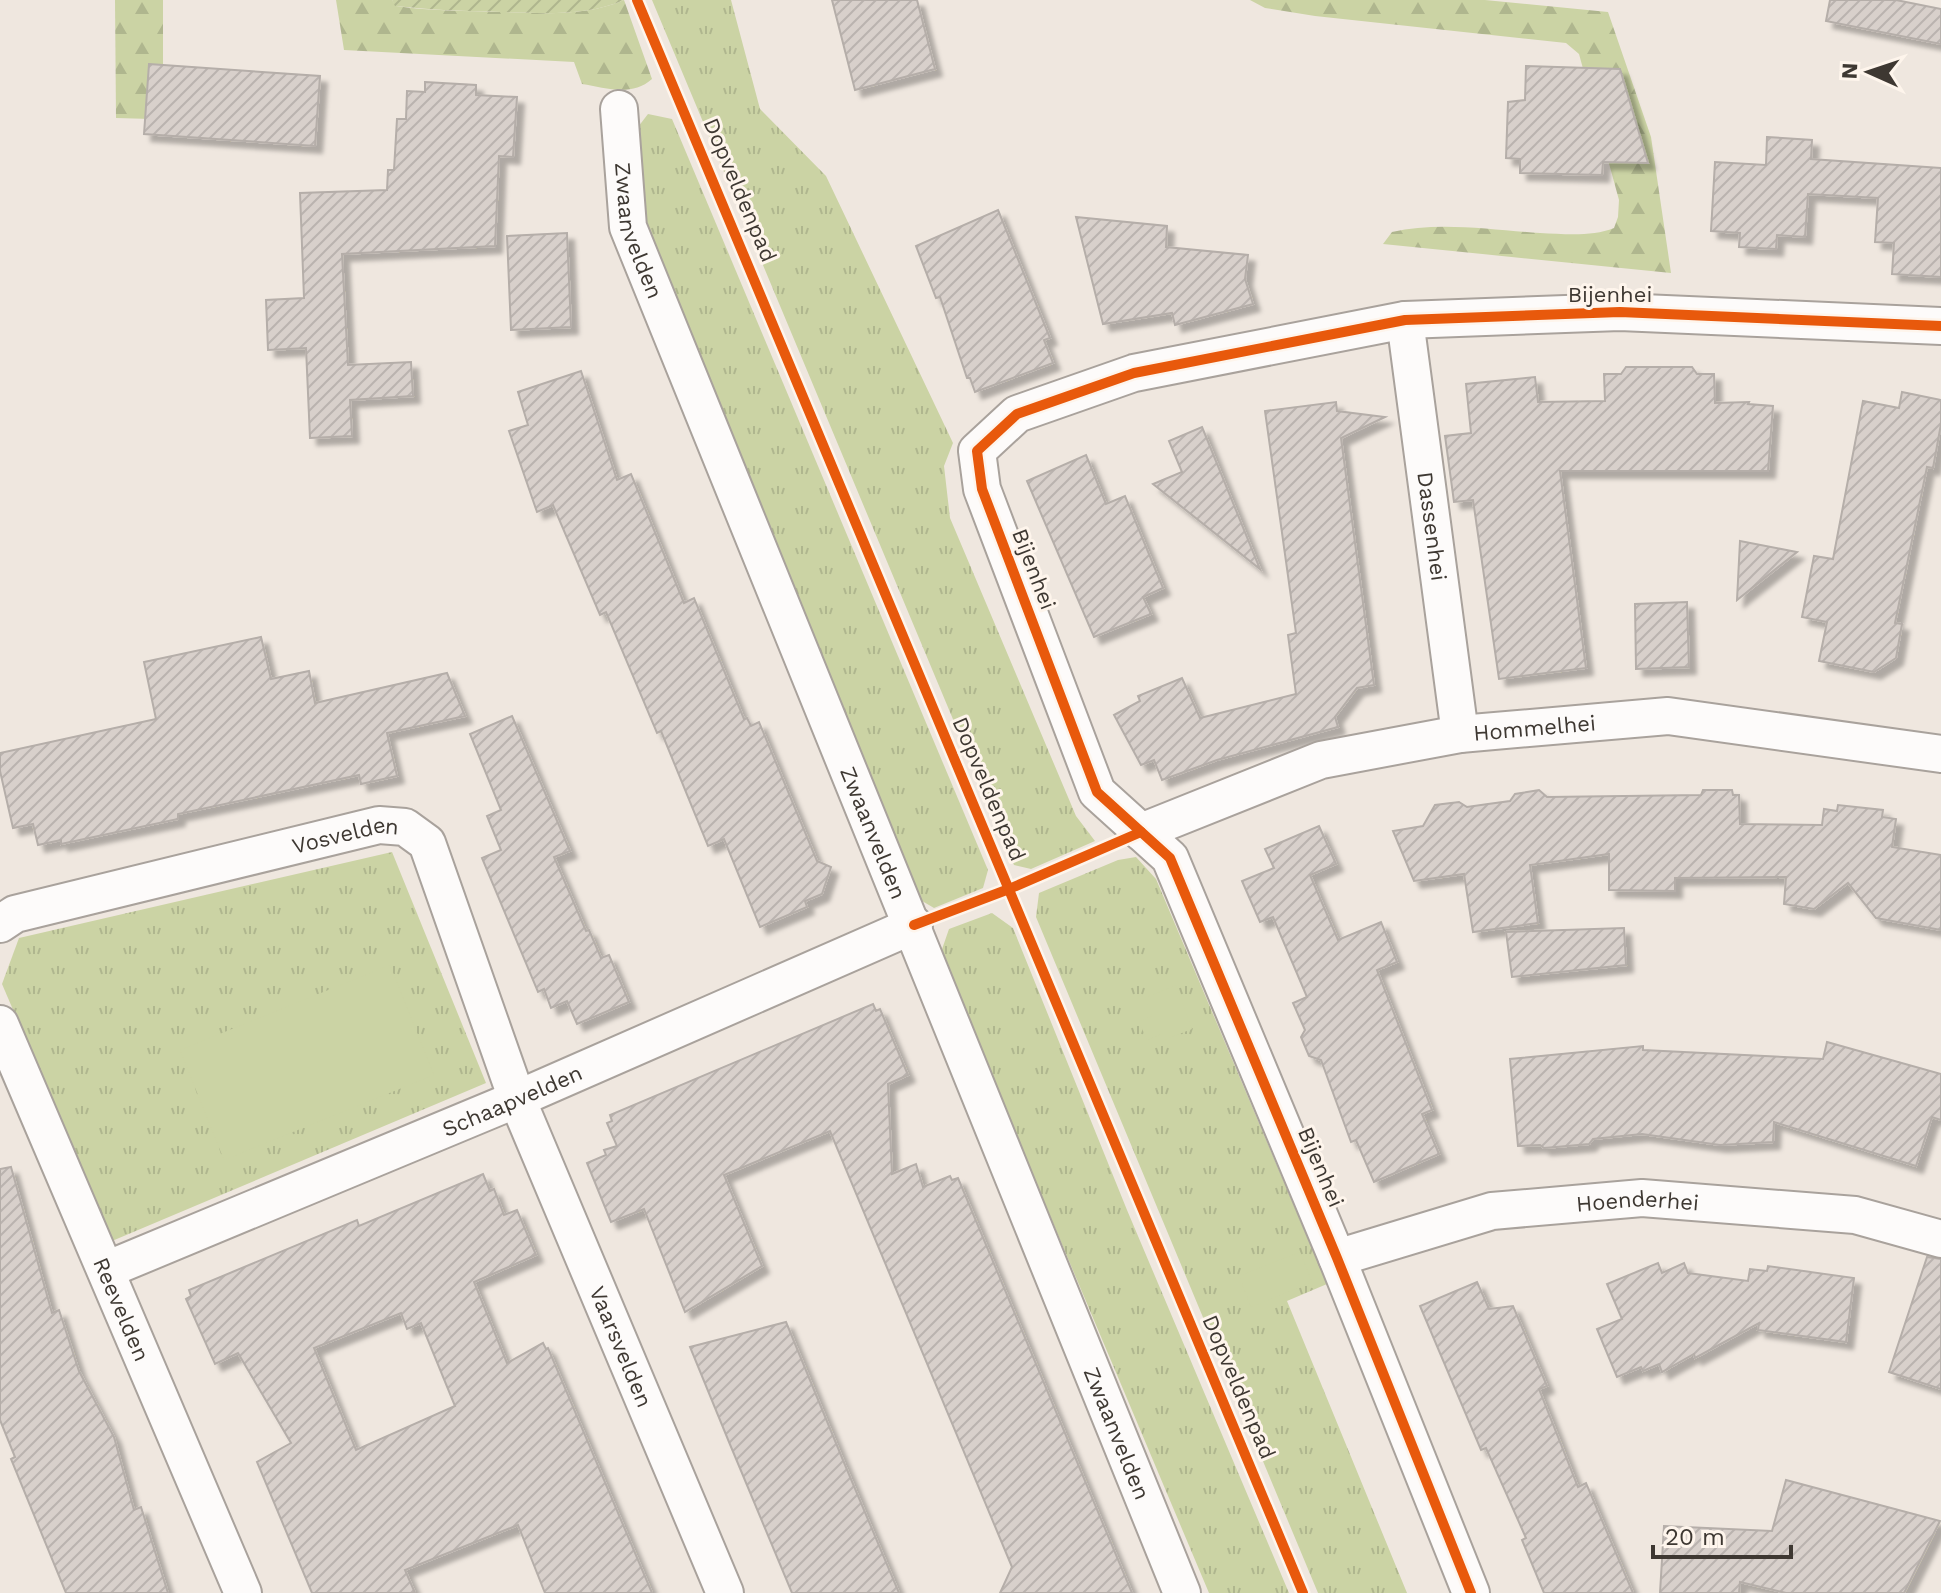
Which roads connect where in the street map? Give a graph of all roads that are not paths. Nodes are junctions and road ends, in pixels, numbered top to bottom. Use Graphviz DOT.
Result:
graph roads {
  1 [pos="619,109"];
  2 [pos="1405,320"];
  3 [pos="1941,326"];
  4 [pos="1460,734"];
  5 [pos="1940,748"];
  6 [pos="1141,832"];
  7 [pos="0,924"];
  8 [pos="914,925"];
  9 [pos="0,1024"];
  10 [pos="517,1099"];
  11 [pos="1941,1239"];
  12 [pos="1337,1258"];
  13 [pos="106,1270"];
  14 [pos="243,1593"];
  15 [pos="725,1593"];
  16 [pos="1182,1593"];
  17 [pos="1471,1593"];
  1 -- 8 [label="street, Zwaanvelden"];
  2 -- 3 [label="street, Bijenhei"];
  2 -- 4 [label="street, Dassenhei"];
  2 -- 6 [label="street, Bijenhei"];
  4 -- 5 [label="street, Hommelhei"];
  4 -- 6 [label="street, Hommelhei"];
  6 -- 12 [label="street, Bijenhei"];
  7 -- 10 [label="street, Vosvelden"];
  8 -- 10 [label="street, Schaapvelden"];
  8 -- 16 [label="street, Zwaanvelden"];
  9 -- 13 [label="street, Reevelden"];
  10 -- 13 [label="street, Schaapvelden"];
  10 -- 15 [label="street, Vaarsvelden"];
  11 -- 12 [label="street, Hoenderhei"];
  12 -- 17 [label="street, Bijenhei"];
  13 -- 14 [label="street, Reevelden"];
}
